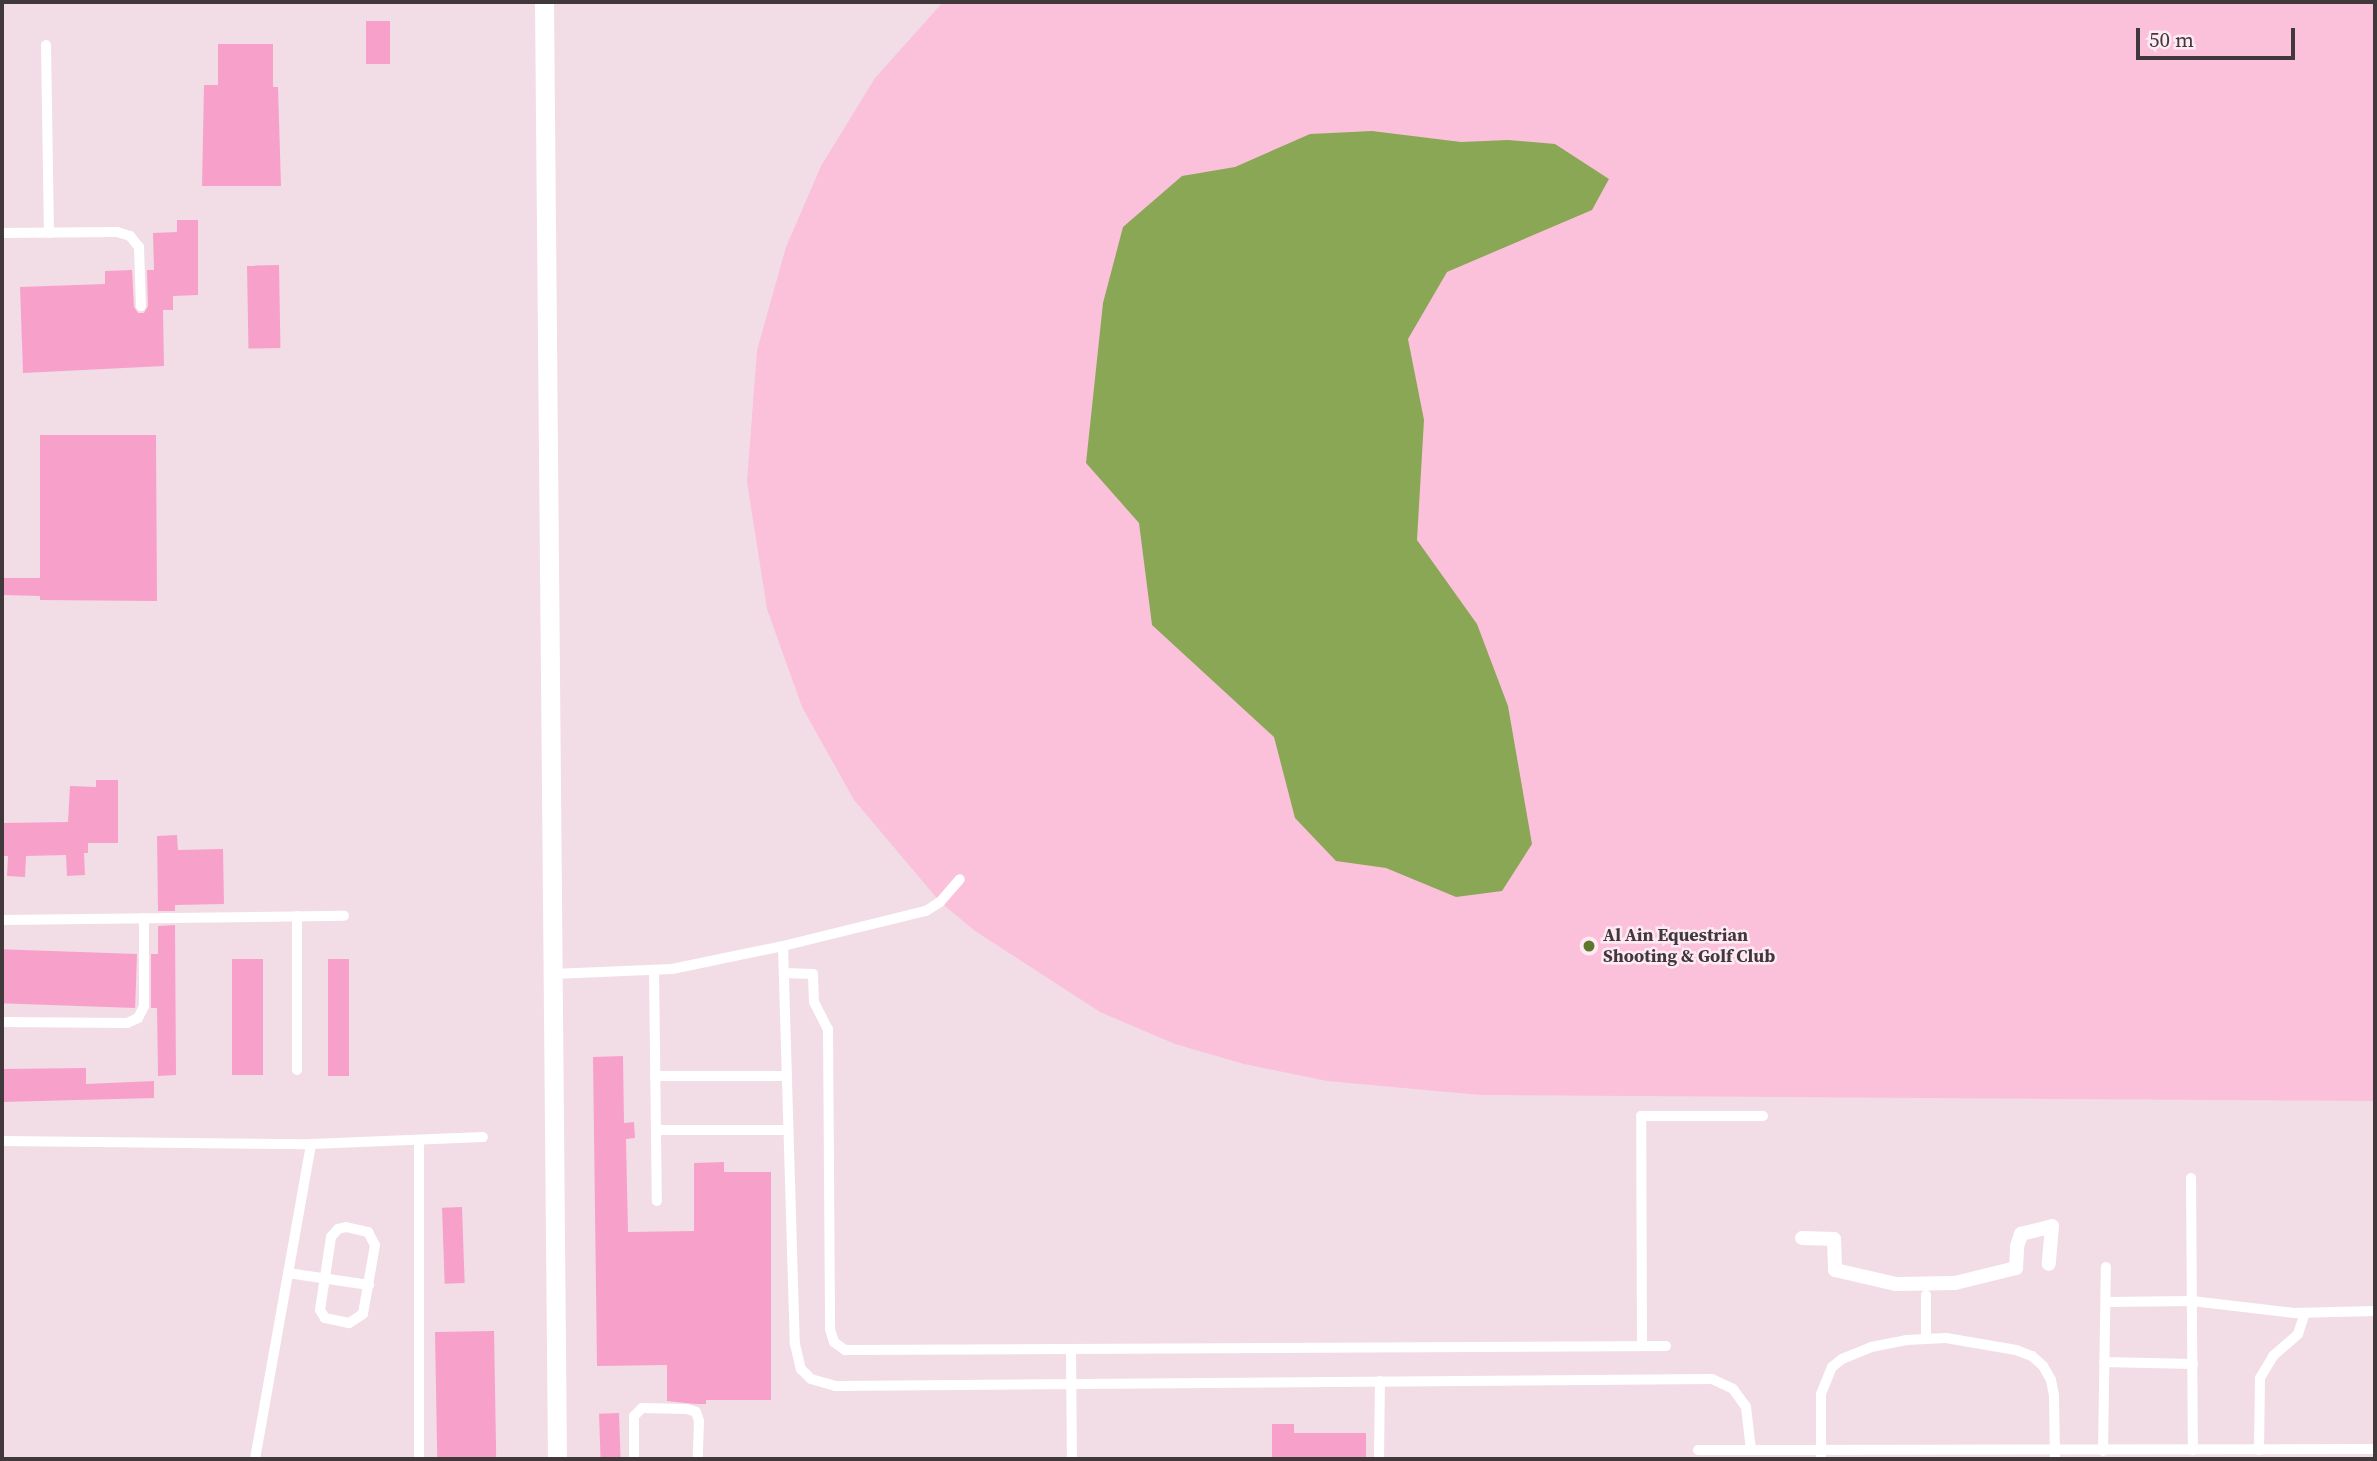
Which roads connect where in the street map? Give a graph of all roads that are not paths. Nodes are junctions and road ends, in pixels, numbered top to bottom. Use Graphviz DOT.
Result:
graph roads {
  1 [pos="544,2"];
  2 [pos="46,45"];
  3 [pos="2,233"];
  4 [pos="50,233"];
  5 [pos="141,306"];
  6 [pos="960,878"];
  7 [pos="297,916"];
  8 [pos="344,916"];
  9 [pos="144,918"];
  10 [pos="2,919"];
  11 [pos="783,946"];
  12 [pos="654,970"];
  13 [pos="784,973"];
  14 [pos="553,974"];
  15 [pos="2,1021"];
  16 [pos="297,1070"];
  17 [pos="655,1076"];
  18 [pos="786,1076"];
  19 [pos="1763,1116"];
  20 [pos="656,1130"];
  21 [pos="788,1130"];
  22 [pos="483,1138"];
  23 [pos="2,1140"];
  24 [pos="419,1141"];
  25 [pos="311,1144"];
  26 [pos="2191,1178"];
  27 [pos="657,1201"];
  28 [pos="1802,1238"];
  29 [pos="2049,1264"];
  30 [pos="2106,1267"];
  31 [pos="288,1273"];
  32 [pos="324,1278"];
  33 [pos="1926,1284"];
  34 [pos="369,1285"];
  35 [pos="2192,1301"];
  36 [pos="2105,1302"];
  37 [pos="2375,1311"];
  38 [pos="2305,1313"];
  39 [pos="1926,1338"];
  40 [pos="1642,1346"];
  41 [pos="1666,1346"];
  42 [pos="1071,1350"];
  43 [pos="2104,1362"];
  44 [pos="2193,1364"];
  45 [pos="1380,1381"];
  46 [pos="1071,1384"];
  47 [pos="2375,1449"];
  48 [pos="1698,1450"];
  49 [pos="1751,1450"];
  50 [pos="2193,1450"];
  51 [pos="2259,1450"];
  52 [pos="2103,1451"];
  53 [pos="1821,1455"];
  54 [pos="2055,1455"];
  55 [pos="255,1459"];
  56 [pos="419,1459"];
  57 [pos="557,1459"];
  58 [pos="634,1459"];
  59 [pos="698,1459"];
  60 [pos="1072,1459"];
  61 [pos="1379,1459"];
  1 -- 14 [label="street"];
  2 -- 4 [label="lane"];
  3 -- 4 [label="lane"];
  4 -- 5 [label="lane"];
  6 -- 11 [label="lane"];
  7 -- 8 [label="lane"];
  7 -- 9 [label="lane"];
  7 -- 16 [label="lane"];
  9 -- 10 [label="lane"];
  9 -- 15 [label="lane"];
  11 -- 12 [label="lane"];
  11 -- 13 [label="lane"];
  12 -- 14 [label="lane"];
  12 -- 17 [label="lane"];
  13 -- 18 [label="lane"];
  13 -- 42 [label="lane"];
  14 -- 57 [label="street"];
  17 -- 18 [label="lane"];
  17 -- 20 [label="lane"];
  18 -- 21 [label="lane"];
  19 -- 40 [label="lane"];
  20 -- 21 [label="lane"];
  20 -- 27 [label="lane"];
  21 -- 46 [label="lane"];
  22 -- 24 [label="lane"];
  23 -- 25 [label="lane"];
  24 -- 25 [label="lane"];
  24 -- 56 [label="lane"];
  25 -- 31 [label="lane"];
  26 -- 35 [label="lane"];
  28 -- 33 [label="street"];
  29 -- 33 [label="street"];
  30 -- 36 [label="lane"];
  31 -- 32 [label="lane"];
  31 -- 55 [label="lane"];
  32 -- 34 [label="lane"];
  32 -- 34 [label="lane"];
  32 -- 34 [label="lane"];
  33 -- 39 [label="lane"];
  35 -- 36 [label="lane"];
  35 -- 38 [label="lane"];
  35 -- 44 [label="lane"];
  36 -- 43 [label="lane"];
  37 -- 38 [label="lane"];
  38 -- 51 [label="lane"];
  39 -- 53 [label="lane"];
  39 -- 54 [label="lane"];
  40 -- 41 [label="lane"];
  40 -- 42 [label="lane"];
  42 -- 46 [label="lane"];
  43 -- 44 [label="lane"];
  43 -- 52 [label="lane"];
  44 -- 50 [label="lane"];
  45 -- 46 [label="lane"];
  45 -- 49 [label="lane"];
  45 -- 61 [label="lane"];
  46 -- 60 [label="lane"];
  47 -- 51 [label="lane"];
  48 -- 49 [label="lane"];
  49 -- 53 [label="lane"];
  50 -- 51 [label="lane"];
  50 -- 52 [label="lane"];
  52 -- 54 [label="lane"];
  53 -- 54 [label="lane"];
  58 -- 59 [label="lane"];
}
